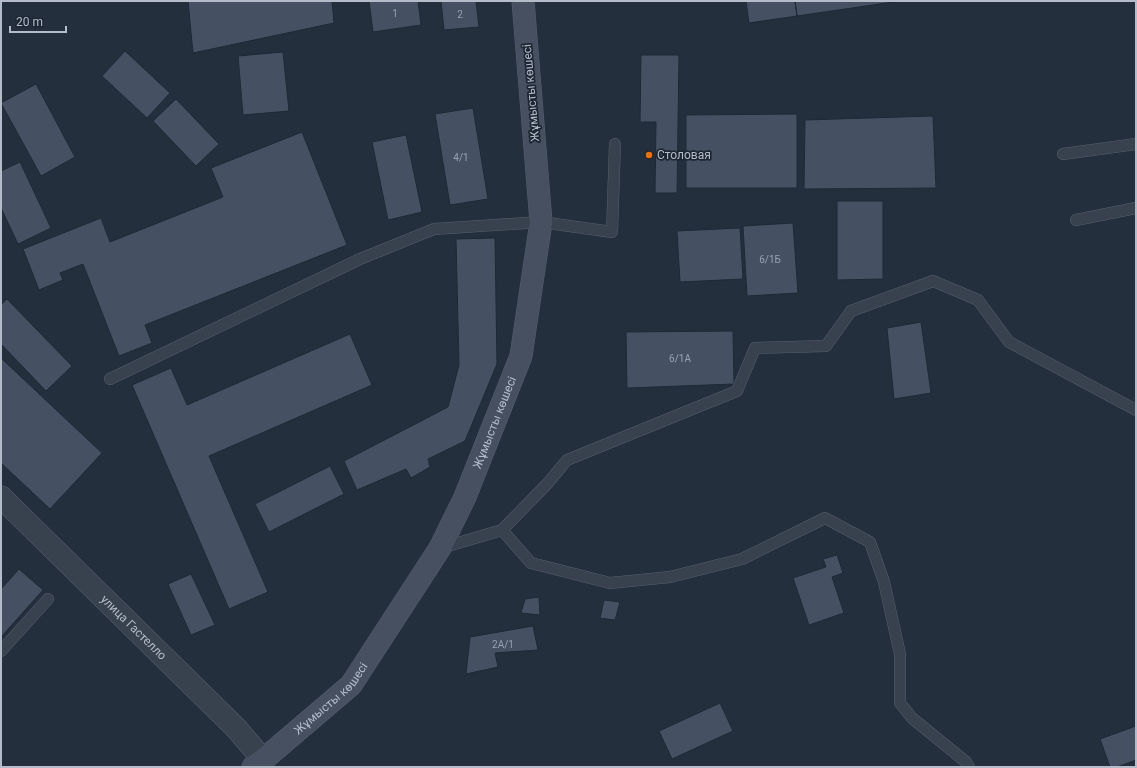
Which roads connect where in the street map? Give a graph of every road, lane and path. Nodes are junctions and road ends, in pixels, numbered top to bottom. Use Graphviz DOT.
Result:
graph roads {
  1 [pos="523,1"];
  2 [pos="615,144"];
  3 [pos="1136,144"];
  4 [pos="1064,154"];
  5 [pos="1136,208"];
  6 [pos="1076,220"];
  7 [pos="541,222"];
  8 [pos="110,379"];
  9 [pos="1136,410"];
  10 [pos="1,497"];
  11 [pos="502,530"];
  12 [pos="440,548"];
  13 [pos="48,599"];
  14 [pos="1,651"];
  15 [pos="258,764"];
  16 [pos="969,767"];
  1 -- 7 [label="main road, Жұмысты көшесі"];
  2 -- 7 [label="lane"];
  3 -- 4 [label="lane"];
  5 -- 6 [label="lane"];
  7 -- 8 [label="lane"];
  7 -- 12 [label="main road, Жұмысты көшесі"];
  9 -- 11 [label="lane"];
  10 -- 15 [label="street, улица Гастелло"];
  11 -- 12 [label="lane"];
  11 -- 16 [label="lane"];
  12 -- 15 [label="main road, Жұмысты көшесі"];
  13 -- 14 [label="lane"];
}
